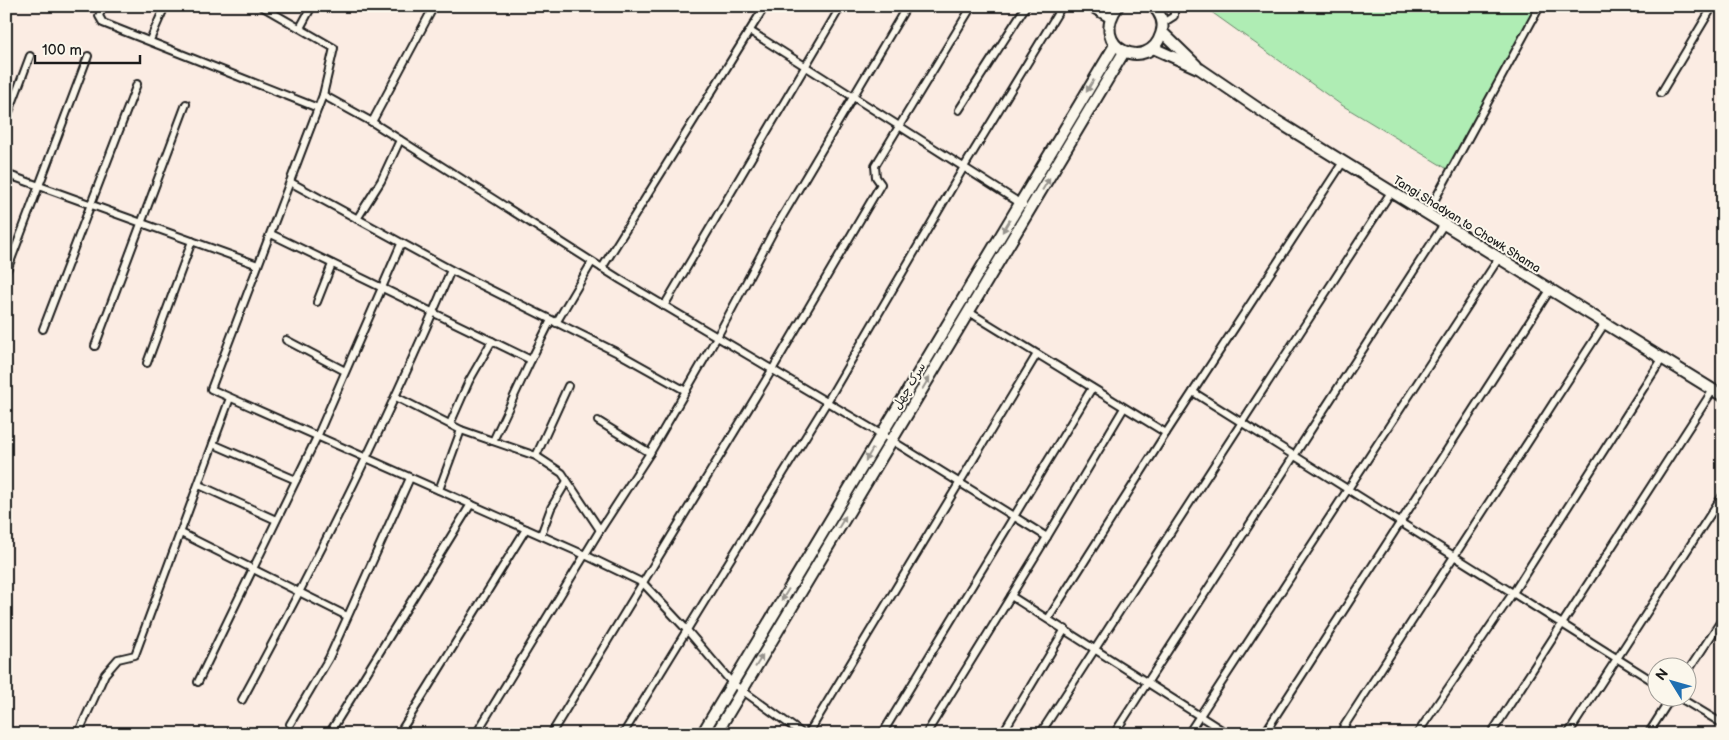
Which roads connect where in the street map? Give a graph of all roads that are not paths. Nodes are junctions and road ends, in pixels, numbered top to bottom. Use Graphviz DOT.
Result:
graph roads {
  1 [pos="103,6"];
  2 [pos="165,6"];
  3 [pos="261,6"];
  4 [pos="312,6"];
  5 [pos="434,6"];
  6 [pos="765,6"];
  7 [pos="841,6"];
  8 [pos="907,6"];
  9 [pos="972,6"];
  10 [pos="1026,6"];
  11 [pos="1062,6"];
  12 [pos="1091,6"];
  13 [pos="1118,6"];
  14 [pos="1174,6"];
  15 [pos="1540,6"];
  16 [pos="1713,6"];
  17 [pos="1154,7"];
  18 [pos="1110,17"];
  19 [pos="300,28"];
  20 [pos="1162,28"];
  21 [pos="750,31"];
  22 [pos="150,40"];
  23 [pos="1115,44"];
  24 [pos="1153,48"];
  25 [pos="1124,52"];
  26 [pos="30,56"];
  27 [pos="88,56"];
  28 [pos="805,65"];
  29 [pos="1200,69"];
  30 [pos="136,84"];
  31 [pos="1661,93"];
  32 [pos="323,95"];
  33 [pos="852,96"];
  34 [pos="186,104"];
  35 [pos="318,108"];
  36 [pos="959,110"];
  37 [pos="6,120"];
  38 [pos="372,122"];
  39 [pos="898,125"];
  40 [pos="400,140"];
  41 [pos="1343,162"];
  42 [pos="964,167"];
  43 [pos="6,174"];
  44 [pos="290,182"];
  45 [pos="39,186"];
  46 [pos="1391,192"];
  47 [pos="1020,203"];
  48 [pos="90,205"];
  49 [pos="1031,210"];
  50 [pos="1427,214"];
  51 [pos="357,219"];
  52 [pos="142,223"];
  53 [pos="1444,224"];
  54 [pos="272,234"];
  55 [pos="192,241"];
  56 [pos="401,244"];
  57 [pos="1499,258"];
  58 [pos="592,262"];
  59 [pos="332,264"];
  60 [pos="258,265"];
  61 [pos="602,268"];
  62 [pos="451,270"];
  63 [pos="6,273"];
  64 [pos="381,289"];
  65 [pos="1550,290"];
  66 [pos="317,302"];
  67 [pos="664,306"];
  68 [pos="433,312"];
  69 [pos="969,312"];
  70 [pos="554,321"];
  71 [pos="1605,323"];
  72 [pos="43,329"];
  73 [pos="717,337"];
  74 [pos="286,340"];
  75 [pos="492,341"];
  76 [pos="95,346"];
  77 [pos="1037,354"];
  78 [pos="1662,359"];
  79 [pos="531,360"];
  80 [pos="147,363"];
  81 [pos="772,370"];
  82 [pos="346,371"];
  83 [pos="568,386"];
  84 [pos="1092,388"];
  85 [pos="1713,390"];
  86 [pos="686,391"];
  87 [pos="1192,392"];
  88 [pos="1723,396"];
  89 [pos="396,397"];
  90 [pos="230,398"];
  91 [pos="827,402"];
  92 [pos="1124,408"];
  93 [pos="598,421"];
  94 [pos="1241,422"];
  95 [pos="450,424"];
  96 [pos="461,430"];
  97 [pos="1166,433"];
  98 [pos="881,434"];
  99 [pos="317,436"];
  100 [pos="891,440"];
  101 [pos="493,441"];
  102 [pos="213,444"];
  103 [pos="650,453"];
  104 [pos="536,456"];
  105 [pos="1294,456"];
  106 [pos="366,458"];
  107 [pos="410,478"];
  108 [pos="296,480"];
  109 [pos="567,480"];
  110 [pos="961,483"];
  111 [pos="199,485"];
  112 [pos="1346,489"];
  113 [pos="439,490"];
  114 [pos="1723,495"];
  115 [pos="471,504"];
  116 [pos="1014,516"];
  117 [pos="276,520"];
  118 [pos="1400,522"];
  119 [pos="526,529"];
  120 [pos="600,530"];
  121 [pos="181,533"];
  122 [pos="540,535"];
  123 [pos="1047,537"];
  124 [pos="585,555"];
  125 [pos="1454,556"];
  126 [pos="254,568"];
  127 [pos="643,583"];
  128 [pos="300,593"];
  129 [pos="1513,593"];
  130 [pos="1011,596"];
  131 [pos="347,616"];
  132 [pos="1723,618"];
  133 [pos="1048,619"];
  134 [pos="1562,623"];
  135 [pos="686,629"];
  136 [pos="1064,629"];
  137 [pos="1095,648"];
  138 [pos="1616,657"];
  139 [pos="1696,659"];
  140 [pos="1646,676"];
  141 [pos="198,682"];
  142 [pos="1148,682"];
  143 [pos="732,683"];
  144 [pos="741,690"];
  145 [pos="242,700"];
  146 [pos="1665,708"];
  147 [pos="1696,708"];
  148 [pos="1200,715"];
  149 [pos="290,724"];
  150 [pos="1723,724"];
  151 [pos="78,734"];
  152 [pos="329,734"];
  153 [pos="399,734"];
  154 [pos="476,734"];
  155 [pos="551,734"];
  156 [pos="623,734"];
  157 [pos="702,734"];
  158 [pos="716,734"];
  159 [pos="803,734"];
  160 [pos="808,734"];
  161 [pos="882,734"];
  162 [pos="926,734"];
  163 [pos="1002,734"];
  164 [pos="1040,734"];
  165 [pos="1114,734"];
  166 [pos="1188,734"];
  167 [pos="1228,734"];
  168 [pos="1264,734"];
  169 [pos="1338,734"];
  170 [pos="1417,734"];
  171 [pos="1492,734"];
  172 [pos="1568,734"];
  173 [pos="1648,734"];
  1 -- 22 [label="street"];
  2 -- 22 [label="street"];
  3 -- 19 [label="street"];
  4 -- 19 [label="street"];
  5 -- 38 [label="street"];
  6 -- 21 [label="street"];
  7 -- 28 [label="street"];
  8 -- 33 [label="street"];
  9 -- 39 [label="street"];
  10 -- 36 [label="street"];
  11 -- 42 [label="street"];
  12 -- 18 [label="main road"];
  13 -- 18 [label="main road"];
  14 -- 20 [label="street"];
  15 -- 50 [label="street"];
  16 -- 31 [label="street"];
  17 -- 20 [label="main road"];
  18 -- 23 [label="main road"];
  19 -- 32 [label="street"];
  20 -- 24 [label="main road"];
  20 -- 29 [label="main road"];
  21 -- 28 [label="street"];
  21 -- 61 [label="street"];
  22 -- 35 [label="street"];
  23 -- 25 [label="main road"];
  23 -- 47 [label="main road, one-way"];
  24 -- 25 [label="main road"];
  24 -- 29 [label="main road"];
  49 -- 25 [label="main road, سرک چهل, one-way"];
  26 -- 37 [label="street"];
  27 -- 45 [label="street"];
  28 -- 33 [label="street"];
  28 -- 67 [label="street"];
  29 -- 41 [label="main road, Tangi Shadyan to Chowk Shama"];
  30 -- 48 [label="street"];
  32 -- 35 [label="street"];
  32 -- 38 [label="street"];
  33 -- 39 [label="street"];
  33 -- 73 [label="street"];
  34 -- 52 [label="street"];
  35 -- 44 [label="street"];
  38 -- 40 [label="street"];
  39 -- 42 [label="street"];
  39 -- 81 [label="street"];
  40 -- 51 [label="street"];
  40 -- 58 [label="street"];
  41 -- 46 [label="main road, Tangi Shadyan to Chowk Shama"];
  41 -- 87 [label="street"];
  42 -- 47 [label="street"];
  42 -- 91 [label="street"];
  43 -- 45 [label="street"];
  44 -- 51 [label="street"];
  44 -- 54 [label="street"];
  45 -- 48 [label="street"];
  45 -- 63 [label="street"];
  46 -- 50 [label="main road, Tangi Shadyan to Chowk Shama"];
  46 -- 94 [label="street"];
  47 -- 49 [label="street"];
  47 -- 98 [label="main road, one-way"];
  48 -- 52 [label="street"];
  48 -- 72 [label="street"];
  49 -- 69 [label="main road, سرک چهل"];
  50 -- 53 [label="main road, Tangi Shadyan to Chowk Shama"];
  51 -- 56 [label="street"];
  52 -- 55 [label="street"];
  52 -- 76 [label="street"];
  53 -- 57 [label="main road, Tangi Shadyan to Chowk Shama"];
  53 -- 105 [label="street"];
  54 -- 59 [label="street"];
  54 -- 60 [label="street"];
  55 -- 60 [label="street"];
  55 -- 80 [label="street"];
  56 -- 62 [label="street"];
  56 -- 64 [label="street"];
  57 -- 65 [label="main road, Tangi Shadyan to Chowk Shama"];
  57 -- 112 [label="street"];
  58 -- 61 [label="street"];
  58 -- 70 [label="street"];
  59 -- 64 [label="street"];
  59 -- 66 [label="street"];
  60 -- 90 [label="street"];
  61 -- 67 [label="street"];
  62 -- 68 [label="street"];
  62 -- 70 [label="street"];
  64 -- 68 [label="street"];
  64 -- 82 [label="street"];
  65 -- 71 [label="main road, Tangi Shadyan to Chowk Shama"];
  65 -- 118 [label="street"];
  67 -- 73 [label="street"];
  68 -- 75 [label="street"];
  68 -- 89 [label="street"];
  69 -- 77 [label="street"];
  100 -- 69 [label="main road, سرک چهل, one-way"];
  70 -- 79 [label="street"];
  70 -- 86 [label="street"];
  71 -- 78 [label="main road, Tangi Shadyan to Chowk Shama"];
  71 -- 125 [label="street"];
  73 -- 81 [label="street"];
  73 -- 86 [label="street"];
  74 -- 82 [label="street"];
  75 -- 79 [label="street"];
  75 -- 95 [label="street"];
  77 -- 84 [label="street"];
  77 -- 110 [label="street"];
  78 -- 85 [label="main road, Tangi Shadyan to Chowk Shama"];
  78 -- 129 [label="street"];
  79 -- 101 [label="street"];
  81 -- 91 [label="street"];
  81 -- 127 [label="street"];
  82 -- 99 [label="street"];
  83 -- 104 [label="street"];
  84 -- 92 [label="street"];
  84 -- 116 [label="street"];
  85 -- 88 [label="main road, Tangi Shadyan to Chowk Shama"];
  85 -- 134 [label="street"];
  86 -- 103 [label="street"];
  87 -- 94 [label="street"];
  87 -- 97 [label="street"];
  89 -- 95 [label="street"];
  89 -- 106 [label="street"];
  90 -- 99 [label="street"];
  90 -- 102 [label="street"];
  91 -- 98 [label="street"];
  91 -- 135 [label="street"];
  92 -- 97 [label="street"];
  92 -- 123 [label="street"];
  93 -- 103 [label="street"];
  94 -- 105 [label="street"];
  94 -- 137 [label="street"];
  95 -- 96 [label="street"];
  96 -- 101 [label="street"];
  96 -- 113 [label="street"];
  97 -- 133 [label="street"];
  98 -- 100 [label="street"];
  98 -- 143 [label="main road, one-way"];
  99 -- 106 [label="street"];
  99 -- 108 [label="street"];
  100 -- 110 [label="street"];
  144 -- 100 [label="main road, سرک چهل, one-way"];
  101 -- 104 [label="street"];
  102 -- 108 [label="street"];
  102 -- 111 [label="street"];
  103 -- 120 [label="street"];
  104 -- 109 [label="street"];
  105 -- 112 [label="street"];
  105 -- 142 [label="street"];
  106 -- 107 [label="street"];
  106 -- 128 [label="street"];
  107 -- 113 [label="street"];
  107 -- 131 [label="street"];
  108 -- 117 [label="street"];
  109 -- 120 [label="street"];
  109 -- 122 [label="street"];
  110 -- 116 [label="street"];
  110 -- 160 [label="street"];
  111 -- 117 [label="street"];
  111 -- 121 [label="street"];
  112 -- 118 [label="street"];
  112 -- 148 [label="street"];
  113 -- 115 [label="street"];
  114 -- 138 [label="street"];
  115 -- 119 [label="street"];
  115 -- 152 [label="street"];
  116 -- 123 [label="street"];
  116 -- 161 [label="street"];
  117 -- 126 [label="street"];
  118 -- 125 [label="street"];
  118 -- 168 [label="street"];
  119 -- 122 [label="street"];
  119 -- 153 [label="street"];
  120 -- 124 [label="street"];
  121 -- 126 [label="street"];
  121 -- 151 [label="street"];
  122 -- 124 [label="street"];
  123 -- 130 [label="street"];
  124 -- 127 [label="street"];
  124 -- 154 [label="street"];
  125 -- 129 [label="street"];
  125 -- 169 [label="street"];
  126 -- 128 [label="street"];
  126 -- 141 [label="street"];
  127 -- 135 [label="street"];
  127 -- 155 [label="street"];
  128 -- 131 [label="street"];
  128 -- 145 [label="street"];
  129 -- 134 [label="street"];
  129 -- 170 [label="street"];
  130 -- 133 [label="street"];
  130 -- 162 [label="street"];
  131 -- 149 [label="street"];
  132 -- 139 [label="street"];
  133 -- 136 [label="street"];
  134 -- 138 [label="street"];
  134 -- 171 [label="street"];
  135 -- 143 [label="street"];
  135 -- 156 [label="street"];
  136 -- 137 [label="street"];
  136 -- 163 [label="street"];
  137 -- 142 [label="street"];
  137 -- 164 [label="street"];
  138 -- 140 [label="street"];
  138 -- 172 [label="street"];
  142 -- 148 [label="street"];
  142 -- 165 [label="street"];
  143 -- 144 [label="street"];
  143 -- 157 [label="main road"];
  144 -- 158 [label="main road, سرک چهل"];
  144 -- 159 [label="street"];
  146 -- 173 [label="street"];
  147 -- 150 [label="street"];
  148 -- 166 [label="street"];
  148 -- 167 [label="street"];
}
